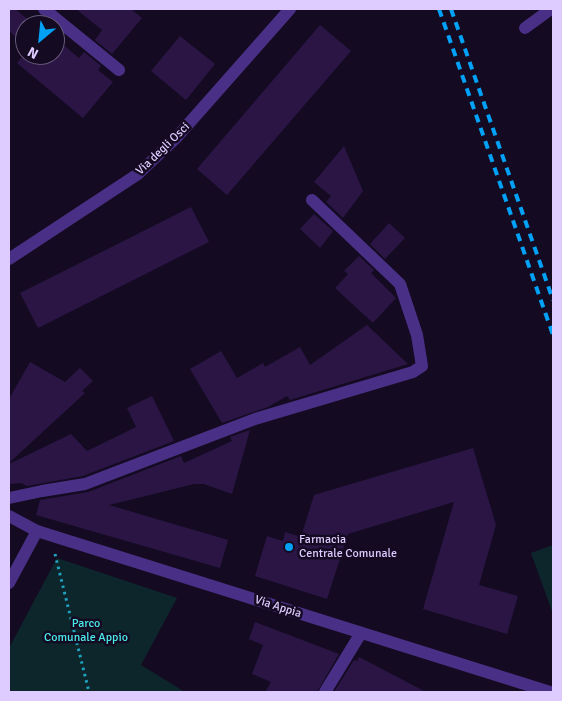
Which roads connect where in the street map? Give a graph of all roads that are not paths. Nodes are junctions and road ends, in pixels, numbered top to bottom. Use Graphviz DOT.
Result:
graph roads {
  1 [pos="44,9"];
  2 [pos="290,9"];
  3 [pos="551,9"];
  4 [pos="525,28"];
  5 [pos="119,70"];
  6 [pos="312,200"];
  7 [pos="9,259"];
  8 [pos="9,498"];
  9 [pos="9,516"];
  10 [pos="37,531"];
  11 [pos="9,583"];
  12 [pos="361,633"];
  13 [pos="325,692"];
  14 [pos="550,692"];
  1 -- 5 [label="street"];
  2 -- 7 [label="street, Via degli Osci"];
  3 -- 4 [label="street"];
  6 -- 8 [label="street"];
  9 -- 10 [label="street, Via Appia"];
  10 -- 11 [label="street"];
  10 -- 12 [label="street, Via Appia"];
  12 -- 13 [label="street"];
  12 -- 14 [label="street, Via Appia"];
}
